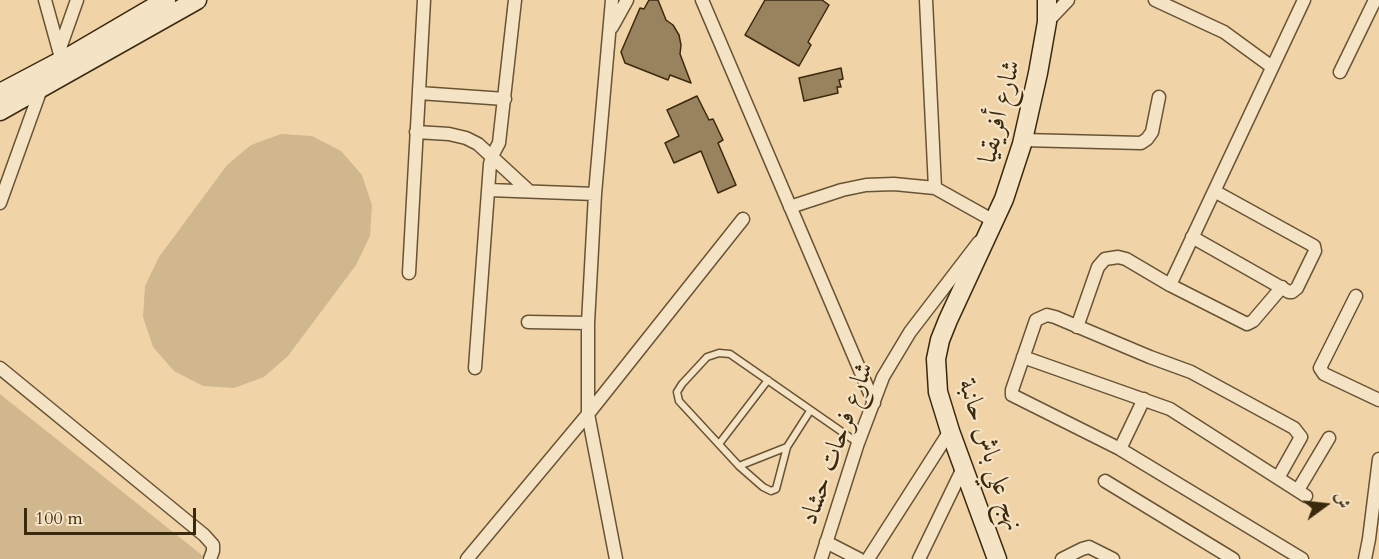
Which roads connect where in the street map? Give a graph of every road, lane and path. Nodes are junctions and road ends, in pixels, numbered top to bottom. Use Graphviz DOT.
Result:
graph roads {
  1 [pos="45,0"];
  2 [pos="77,0"];
  3 [pos="166,0"];
  4 [pos="197,0"];
  5 [pos="424,0"];
  6 [pos="515,0"];
  7 [pos="612,0"];
  8 [pos="627,0"];
  9 [pos="702,0"];
  10 [pos="926,0"];
  11 [pos="1047,0"];
  12 [pos="1068,0"];
  13 [pos="1155,0"];
  14 [pos="1304,0"];
  15 [pos="1375,0"];
  16 [pos="1047,22"];
  17 [pos="610,30"];
  18 [pos="62,62"];
  19 [pos="1272,67"];
  20 [pos="1340,72"];
  21 [pos="41,88"];
  22 [pos="0,93"];
  23 [pos="419,93"];
  24 [pos="1159,97"];
  25 [pos="505,99"];
  26 [pos="0,111"];
  27 [pos="416,132"];
  28 [pos="1023,140"];
  29 [pos="492,156"];
  30 [pos="935,188"];
  31 [pos="489,190"];
  32 [pos="529,191"];
  33 [pos="1216,192"];
  34 [pos="595,194"];
  35 [pos="0,203"];
  36 [pos="790,207"];
  37 [pos="743,219"];
  38 [pos="991,226"];
  39 [pos="1192,237"];
  40 [pos="409,273"];
  41 [pos="1170,285"];
  42 [pos="1282,287"];
  43 [pos="1356,296"];
  44 [pos="528,322"];
  45 [pos="588,323"];
  46 [pos="1077,327"];
  47 [pos="1023,357"];
  48 [pos="0,368"];
  49 [pos="475,368"];
  50 [pos="768,380"];
  51 [pos="1144,399"];
  52 [pos="1379,400"];
  53 [pos="874,403"];
  54 [pos="810,411"];
  55 [pos="588,414"];
  56 [pos="950,431"];
  57 [pos="1329,438"];
  58 [pos="858,443"];
  59 [pos="719,444"];
  60 [pos="787,447"];
  61 [pos="1120,449"];
  62 [pos="1379,462"];
  63 [pos="739,466"];
  64 [pos="964,466"];
  65 [pos="1278,478"];
  66 [pos="1105,481"];
  67 [pos="826,542"];
  68 [pos="1089,547"];
  69 [pos="210,559"];
  70 [pos="468,559"];
  71 [pos="616,559"];
  72 [pos="821,559"];
  73 [pos="859,559"];
  74 [pos="868,559"];
  75 [pos="919,559"];
  76 [pos="996,559"];
  77 [pos="1062,559"];
  78 [pos="1096,559"];
  79 [pos="1113,559"];
  80 [pos="1233,559"];
  81 [pos="1302,559"];
  82 [pos="1365,559"];
  1 -- 18 [label="street"];
  2 -- 18 [label="street"];
  3 -- 18 [label="street"];
  4 -- 18 [label="street"];
  5 -- 23 [label="street"];
  6 -- 25 [label="street"];
  7 -- 17 [label="street"];
  8 -- 17 [label="street"];
  9 -- 36 [label="street"];
  10 -- 30 [label="street"];
  11 -- 16 [label="street, شارع أفريقيا"];
  12 -- 16 [label="street"];
  13 -- 19 [label="street"];
  14 -- 19 [label="street"];
  15 -- 20 [label="street"];
  16 -- 28 [label="street, شارع أفريقيا"];
  17 -- 34 [label="street"];
  18 -- 21 [label="street"];
  18 -- 22 [label="street"];
  19 -- 33 [label="street"];
  21 -- 26 [label="street"];
  21 -- 35 [label="street"];
  23 -- 25 [label="street"];
  23 -- 27 [label="street"];
  24 -- 28 [label="street"];
  25 -- 29 [label="street"];
  27 -- 29 [label="street"];
  27 -- 40 [label="street"];
  28 -- 38 [label="street, شارع أفريقيا"];
  29 -- 31 [label="street"];
  29 -- 32 [label="street"];
  30 -- 36 [label="street"];
  30 -- 38 [label="street"];
  31 -- 32 [label="street"];
  31 -- 49 [label="street"];
  32 -- 34 [label="street"];
  33 -- 39 [label="street"];
  33 -- 42 [label="street"];
  34 -- 45 [label="street"];
  36 -- 53 [label="street"];
  37 -- 55 [label="street"];
  38 -- 53 [label="street, شارع فرحات حشاد"];
  38 -- 56 [label="street, نهج علي باش حانبة"];
  39 -- 41 [label="street"];
  39 -- 42 [label="street"];
  41 -- 42 [label="street"];
  41 -- 46 [label="street"];
  43 -- 52 [label="street"];
  44 -- 45 [label="street"];
  45 -- 55 [label="street"];
  46 -- 47 [label="street"];
  46 -- 65 [label="street"];
  47 -- 51 [label="street"];
  47 -- 61 [label="street"];
  48 -- 69 [label="street"];
  50 -- 54 [label="lane"];
  50 -- 59 [label="lane"];
  50 -- 59 [label="lane"];
  51 -- 61 [label="street"];
  51 -- 65 [label="street"];
  53 -- 58 [label="street, شارع فرحات حشاد"];
  54 -- 58 [label="lane"];
  54 -- 60 [label="lane"];
  55 -- 70 [label="street"];
  55 -- 71 [label="street"];
  56 -- 64 [label="street, نهج علي باش حانبة"];
  56 -- 74 [label="street"];
  57 -- 65 [label="street"];
  58 -- 67 [label="street, شارع فرحات حشاد"];
  59 -- 63 [label="lane"];
  60 -- 63 [label="lane"];
  60 -- 63 [label="lane"];
  61 -- 81 [label="street"];
  62 -- 82 [label="street"];
  64 -- 75 [label="street"];
  64 -- 76 [label="street, نهج علي باش حانبة"];
  66 -- 80 [label="street"];
  67 -- 72 [label="street, شارع فرحات حشاد"];
  67 -- 73 [label="street"];
  68 -- 77 [label="street"];
  68 -- 78 [label="street"];
  68 -- 79 [label="street"];
}
